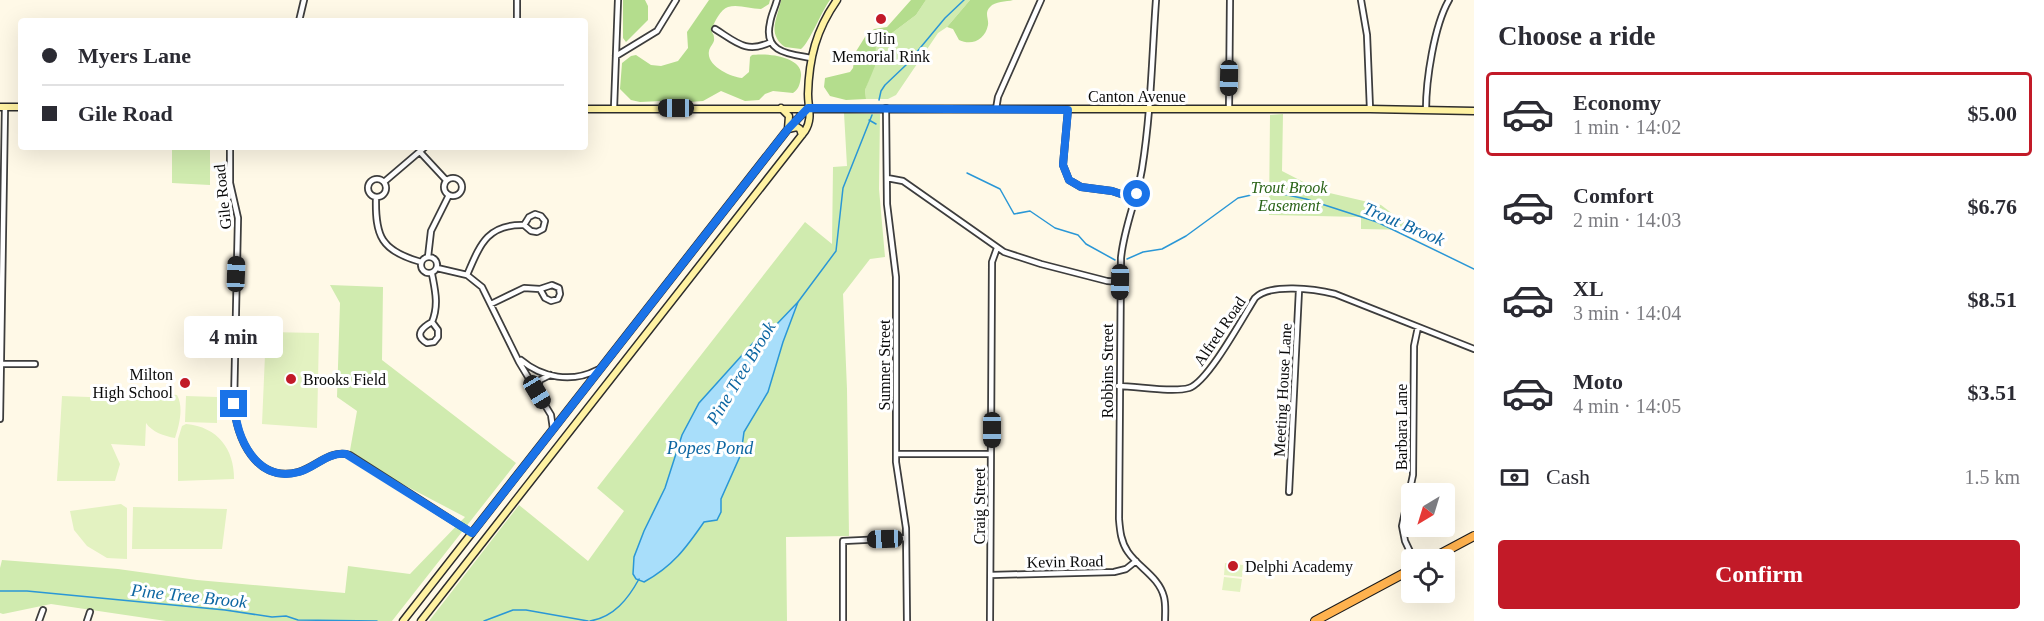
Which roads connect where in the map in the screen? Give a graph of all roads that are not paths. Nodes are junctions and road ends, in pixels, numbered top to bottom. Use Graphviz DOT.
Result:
graph roads {
  1 [pos="304,0"];
  2 [pos="517,0"];
  3 [pos="618,0"];
  4 [pos="676,0"];
  5 [pos="777,0"];
  6 [pos="837,0"];
  7 [pos="1041,0"];
  8 [pos="1156,0"];
  9 [pos="1230,0"];
  10 [pos="1361,0"];
  11 [pos="1449,0"];
  12 [pos="300,18"];
  13 [pos="517,18"];
  14 [pos="715,29"];
  15 [pos="771,42"];
  16 [pos="616,56"];
  17 [pos="811,58"];
  18 [pos="3,107"];
  19 [pos="614,108"];
  20 [pos="781,108"];
  21 [pos="808,108"];
  22 [pos="886,108"];
  23 [pos="1149,108"];
  24 [pos="588,109"];
  25 [pos="996,109"];
  26 [pos="1229,109"];
  27 [pos="1370,109"];
  28 [pos="1068,110"];
  29 [pos="1426,110"];
  30 [pos="1474,111"];
  31 [pos="788,129"];
  32 [pos="802,135"];
  33 [pos="230,150"];
  34 [pos="420,152"];
  35 [pos="887,177"];
  36 [pos="446,180"];
  37 [pos="384,182"];
  38 [pos="449,195"];
  39 [pos="376,197"];
  40 [pos="1136,199"];
  41 [pos="524,225"];
  42 [pos="997,248"];
  43 [pos="428,257"];
  44 [pos="421,262"];
  45 [pos="437,268"];
  46 [pos="432,274"];
  47 [pos="467,275"];
  48 [pos="1120,282"];
  49 [pos="540,289"];
  50 [pos="1299,290"];
  51 [pos="491,304"];
  52 [pos="432,322"];
  53 [pos="1418,327"];
  54 [pos="629,331"];
  55 [pos="640,340"];
  56 [pos="1474,349"];
  57 [pos="516,357"];
  58 [pos="1,364"];
  59 [pos="35,364"];
  60 [pos="599,369"];
  61 [pos="550,375"];
  62 [pos="1118,386"];
  63 [pos="537,392"];
  64 [pos="0,419"];
  65 [pos="553,429"];
  66 [pos="896,454"];
  67 [pos="992,454"];
  68 [pos="1289,492"];
  69 [pos="472,533"];
  70 [pos="1474,536"];
  71 [pos="906,538"];
  72 [pos="1409,549"];
  73 [pos="1450,549"];
  74 [pos="1136,561"];
  75 [pos="991,575"];
  76 [pos="1401,575"];
  77 [pos="43,610"];
  78 [pos="90,612"];
  79 [pos="39,621"];
  80 [pos="87,621"];
  81 [pos="403,621"];
  82 [pos="421,621"];
  83 [pos="843,621"];
  84 [pos="907,621"];
  85 [pos="990,621"];
  86 [pos="1165,621"];
  87 [pos="1315,621"];
  1 -- 12 [label="street"];
  2 -- 13 [label="street"];
  3 -- 16 [label="street"];
  4 -- 16 [label="street"];
  5 -- 15 [label="street"];
  6 -- 17 [label="main road"];
  7 -- 25 [label="street"];
  8 -- 23 [label="street, Robbins Street"];
  9 -- 26 [label="street"];
  10 -- 27 [label="street"];
  11 -- 29 [label="street"];
  14 -- 15 [label="street"];
  15 -- 17 [label="street"];
  16 -- 19 [label="street"];
  17 -- 21 [label="main road"];
  18 -- 58 [label="street"];
  19 -- 20 [label="main road, Canton Avenue"];
  19 -- 24 [label="main road, Canton Avenue"];
  20 -- 21 [label="main road, Canton Avenue"];
  20 -- 31 [label="main road"];
  21 -- 22 [label="main road, Canton Avenue"];
  21 -- 31 [label="main road"];
  21 -- 32 [label="main road"];
  22 -- 25 [label="main road, Canton Avenue"];
  22 -- 35 [label="street, Sumner Street"];
  23 -- 26 [label="main road, Canton Avenue"];
  23 -- 28 [label="main road, Canton Avenue"];
  23 -- 40 [label="street, Robbins Street"];
  25 -- 28 [label="main road, Canton Avenue"];
  26 -- 27 [label="main road, Canton Avenue"];
  27 -- 29 [label="main road, Canton Avenue"];
  28 -- 40 [label="street"];
  29 -- 30 [label="main road, Canton Avenue"];
  31 -- 32 [label="main road"];
  31 -- 54 [label="main road"];
  32 -- 55 [label="main road"];
  33 -- 69 [label="street, Gile Road"];
  34 -- 36 [label="street"];
  34 -- 37 [label="street"];
  35 -- 42 [label="street"];
  35 -- 66 [label="street, Sumner Street"];
  36 -- 38 [label="street"];
  36 -- 38 [label="street"];
  37 -- 39 [label="street"];
  37 -- 39 [label="street"];
  38 -- 43 [label="street"];
  39 -- 44 [label="street"];
  40 -- 48 [label="street, Robbins Street"];
  41 -- 41 [label="street"];
  41 -- 47 [label="street"];
  42 -- 48 [label="street"];
  42 -- 67 [label="street, Craig Street"];
  43 -- 44 [label="street"];
  43 -- 45 [label="street"];
  44 -- 46 [label="street"];
  45 -- 46 [label="street"];
  45 -- 47 [label="street"];
  46 -- 52 [label="street"];
  47 -- 51 [label="street"];
  48 -- 62 [label="street, Robbins Street"];
  49 -- 49 [label="street"];
  49 -- 51 [label="street"];
  50 -- 53 [label="street, Alfred Road"];
  50 -- 62 [label="street, Alfred Road"];
  50 -- 68 [label="street, Meeting House Lane"];
  51 -- 57 [label="street"];
  52 -- 52 [label="street"];
  53 -- 56 [label="street, Alfred Road"];
  53 -- 72 [label="street, Barbara Lane"];
  54 -- 55 [label="main road"];
  54 -- 60 [label="main road"];
  55 -- 82 [label="main road"];
  57 -- 61 [label="street"];
  57 -- 63 [label="street"];
  58 -- 59 [label="street"];
  58 -- 64 [label="street"];
  60 -- 61 [label="street"];
  60 -- 65 [label="main road"];
  61 -- 63 [label="street"];
  62 -- 74 [label="street, Robbins Street"];
  63 -- 65 [label="street"];
  65 -- 69 [label="main road"];
  66 -- 67 [label="street"];
  66 -- 71 [label="street, Sumner Street"];
  67 -- 75 [label="street, Craig Street"];
  69 -- 81 [label="main road"];
  70 -- 73 [label="highway"];
  71 -- 83 [label="street"];
  71 -- 84 [label="street, Sumner Street"];
  74 -- 75 [label="street, Kevin Road"];
  74 -- 86 [label="street, Robbins Street"];
  75 -- 85 [label="street, Craig Street"];
  76 -- 87 [label="highway"];
  77 -- 79 [label="street"];
  78 -- 80 [label="street"];
}
